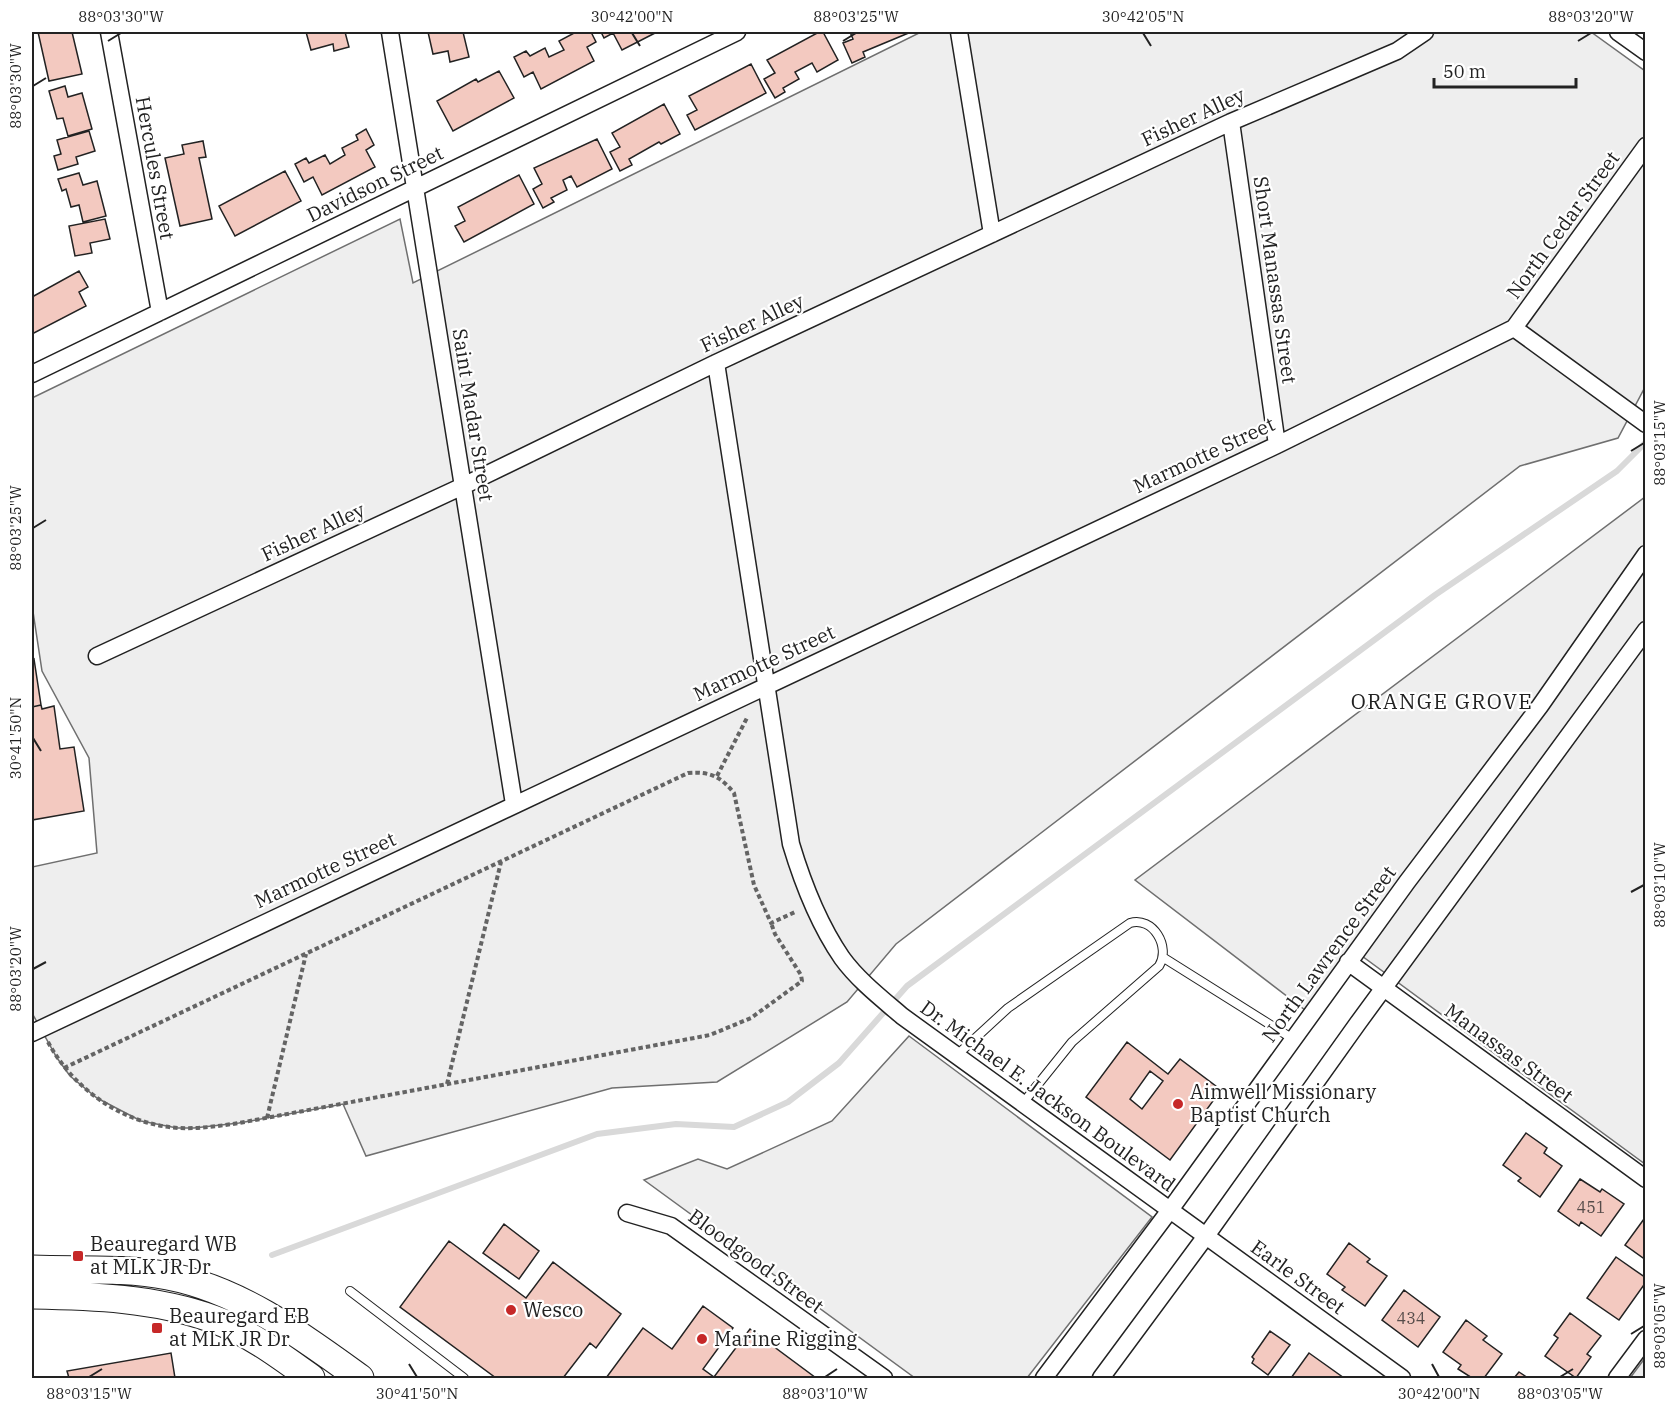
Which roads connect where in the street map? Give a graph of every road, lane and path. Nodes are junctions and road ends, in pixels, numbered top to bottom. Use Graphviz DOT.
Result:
graph roads {
  1 [pos="109,32"];
  2 [pos="390,32"];
  3 [pos="737,32"];
  4 [pos="959,32"];
  5 [pos="1425,32"];
  6 [pos="1618,32"];
  7 [pos="719,35"];
  8 [pos="1646,52"];
  9 [pos="1231,122"];
  10 [pos="1646,146"];
  11 [pos="415,187"];
  12 [pos="992,234"];
  13 [pos="160,312"];
  14 [pos="1514,328"];
  15 [pos="716,363"];
  16 [pos="32,374"];
  17 [pos="1641,421"];
  18 [pos="1276,444"];
  19 [pos="463,486"];
  20 [pos="1646,554"];
  21 [pos="1646,630"];
  22 [pos="97,656"];
  23 [pos="766,685"];
  24 [pos="748,716"];
  25 [pos="717,776"];
  26 [pos="514,804"];
  27 [pos="501,861"];
  28 [pos="802,921"];
  29 [pos="771,922"];
  30 [pos="307,953"];
  31 [pos="1164,958"];
  32 [pos="1348,962"];
  33 [pos="1384,989"];
  34 [pos="32,1033"];
  35 [pos="1293,1039"];
  36 [pos="47,1041"];
  37 [pos="957,1055"];
  38 [pos="64,1068"];
  39 [pos="447,1084"];
  40 [pos="1023,1103"];
  41 [pos="267,1118"];
  42 [pos="1646,1179"];
  43 [pos="1170,1210"];
  44 [pos="627,1213"];
  45 [pos="1206,1236"];
  46 [pos="32,1269"];
  47 [pos="350,1291"];
  48 [pos="32,1295"];
  49 [pos="1646,1339"];
  50 [pos="311,1378"];
  51 [pos="360,1378"];
  52 [pos="464,1378"];
  53 [pos="884,1378"];
  54 [pos="1044,1378"];
  55 [pos="1101,1378"];
  56 [pos="1402,1378"];
  57 [pos="1617,1378"];
  1 -- 13 [label="street, Hercules Street"];
  2 -- 11 [label="street, Saint Madar Street"];
  3 -- 7 [label="street, Davidson Street"];
  4 -- 12 [label="street"];
  5 -- 9 [label="street, Fisher Alley"];
  6 -- 8 [label="street"];
  7 -- 11 [label="street, Davidson Street"];
  9 -- 12 [label="street, Fisher Alley"];
  9 -- 18 [label="street, Short Manassas Street"];
  10 -- 14 [label="street, North Cedar Street"];
  11 -- 13 [label="street, Davidson Street"];
  11 -- 19 [label="street, Saint Madar Street"];
  12 -- 15 [label="street, Fisher Alley"];
  13 -- 16 [label="street, Davidson Street"];
  14 -- 17 [label="street"];
  14 -- 18 [label="street, Marmotte Street"];
  15 -- 19 [label="street, Fisher Alley"];
  15 -- 23 [label="street"];
  18 -- 23 [label="street, Marmotte Street"];
  19 -- 22 [label="street, Fisher Alley"];
  19 -- 26 [label="street, Saint Madar Street"];
  20 -- 32 [label="street, North Lawrence Street"];
  21 -- 33 [label="street"];
  23 -- 26 [label="street, Marmotte Street"];
  23 -- 37 [label="street, Dr. Michael E. Jackson Boulevard"];
  24 -- 25 [label="path"];
  25 -- 27 [label="path"];
  25 -- 29 [label="path"];
  26 -- 34 [label="street, Marmotte Street"];
  27 -- 30 [label="path"];
  27 -- 39 [label="path"];
  28 -- 29 [label="path"];
  29 -- 39 [label="path"];
  30 -- 38 [label="path"];
  30 -- 41 [label="path"];
  31 -- 35 [label="lane"];
  31 -- 37 [label="lane"];
  31 -- 40 [label="lane"];
  32 -- 33 [label="street, Manassas Street"];
  32 -- 35 [label="street, North Lawrence Street"];
  33 -- 42 [label="street, Manassas Street"];
  33 -- 45 [label="street"];
  35 -- 43 [label="street, North Lawrence Street"];
  36 -- 38 [label="path"];
  37 -- 40 [label="street, Dr. Michael E. Jackson Boulevard"];
  38 -- 41 [label="path"];
  39 -- 41 [label="path"];
  40 -- 43 [label="street, Dr. Michael E. Jackson Boulevard"];
  43 -- 45 [label="street, Earle Street"];
  43 -- 54 [label="street, North Lawrence Street"];
  44 -- 53 [label="street, Bloodgood Street"];
  45 -- 55 [label="street"];
  45 -- 56 [label="street, Earle Street"];
  46 -- 51 [label="main road"];
  47 -- 52 [label="lane"];
  48 -- 50 [label="main road"];
  49 -- 57 [label="street"];
}
